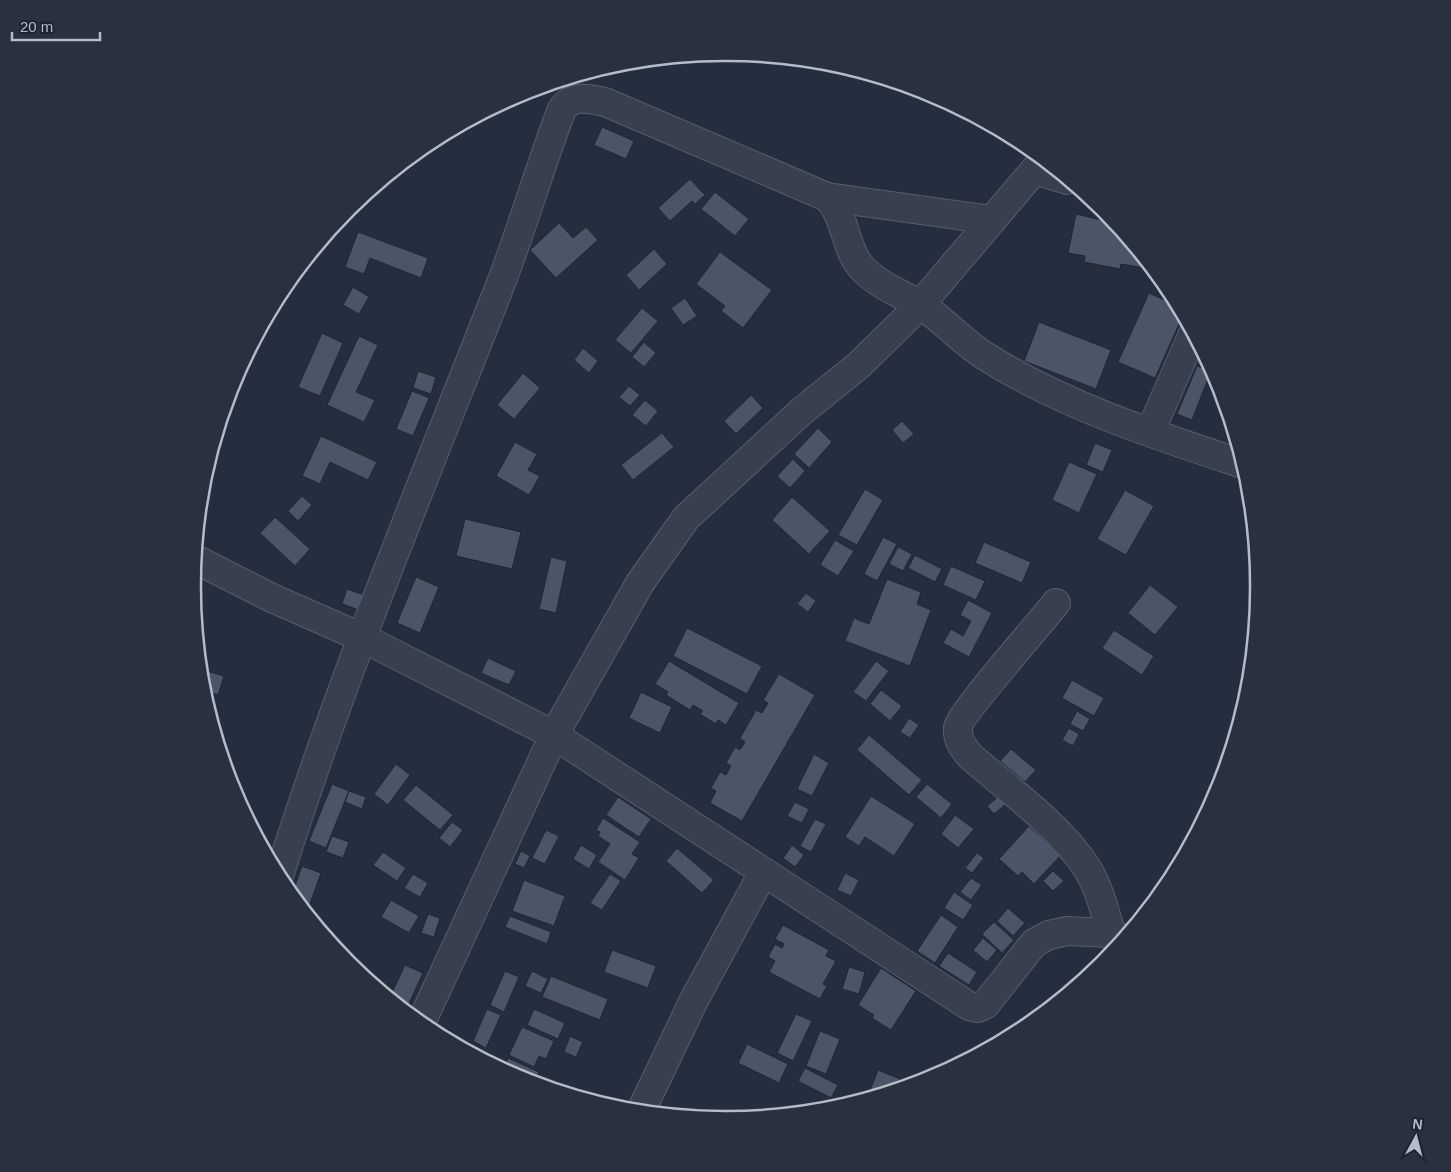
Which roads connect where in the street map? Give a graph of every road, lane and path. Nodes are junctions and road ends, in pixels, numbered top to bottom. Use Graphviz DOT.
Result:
graph roads {
  1 [pos="1039,165"];
  2 [pos="827,198"];
  3 [pos="992,220"];
  4 [pos="920,305"];
  5 [pos="1190,342"];
  6 [pos="1150,432"];
  7 [pos="1235,461"];
  8 [pos="202,562"];
  9 [pos="1056,604"];
  10 [pos="363,638"];
  11 [pos="554,734"];
  12 [pos="282,866"];
  13 [pos="763,873"];
  14 [pos="1117,936"];
  15 [pos="425,1015"];
  16 [pos="644,1104"];
  1 -- 3 [label="street"];
  2 -- 3 [label="street"];
  2 -- 4 [label="street"];
  2 -- 10 [label="street"];
  3 -- 4 [label="street"];
  4 -- 6 [label="street"];
  4 -- 11 [label="street"];
  5 -- 6 [label="street"];
  6 -- 7 [label="street"];
  8 -- 10 [label="street"];
  9 -- 14 [label="street"];
  10 -- 11 [label="street"];
  10 -- 12 [label="street"];
  11 -- 13 [label="street"];
  11 -- 15 [label="street"];
  13 -- 14 [label="street"];
  13 -- 16 [label="street"];
}
